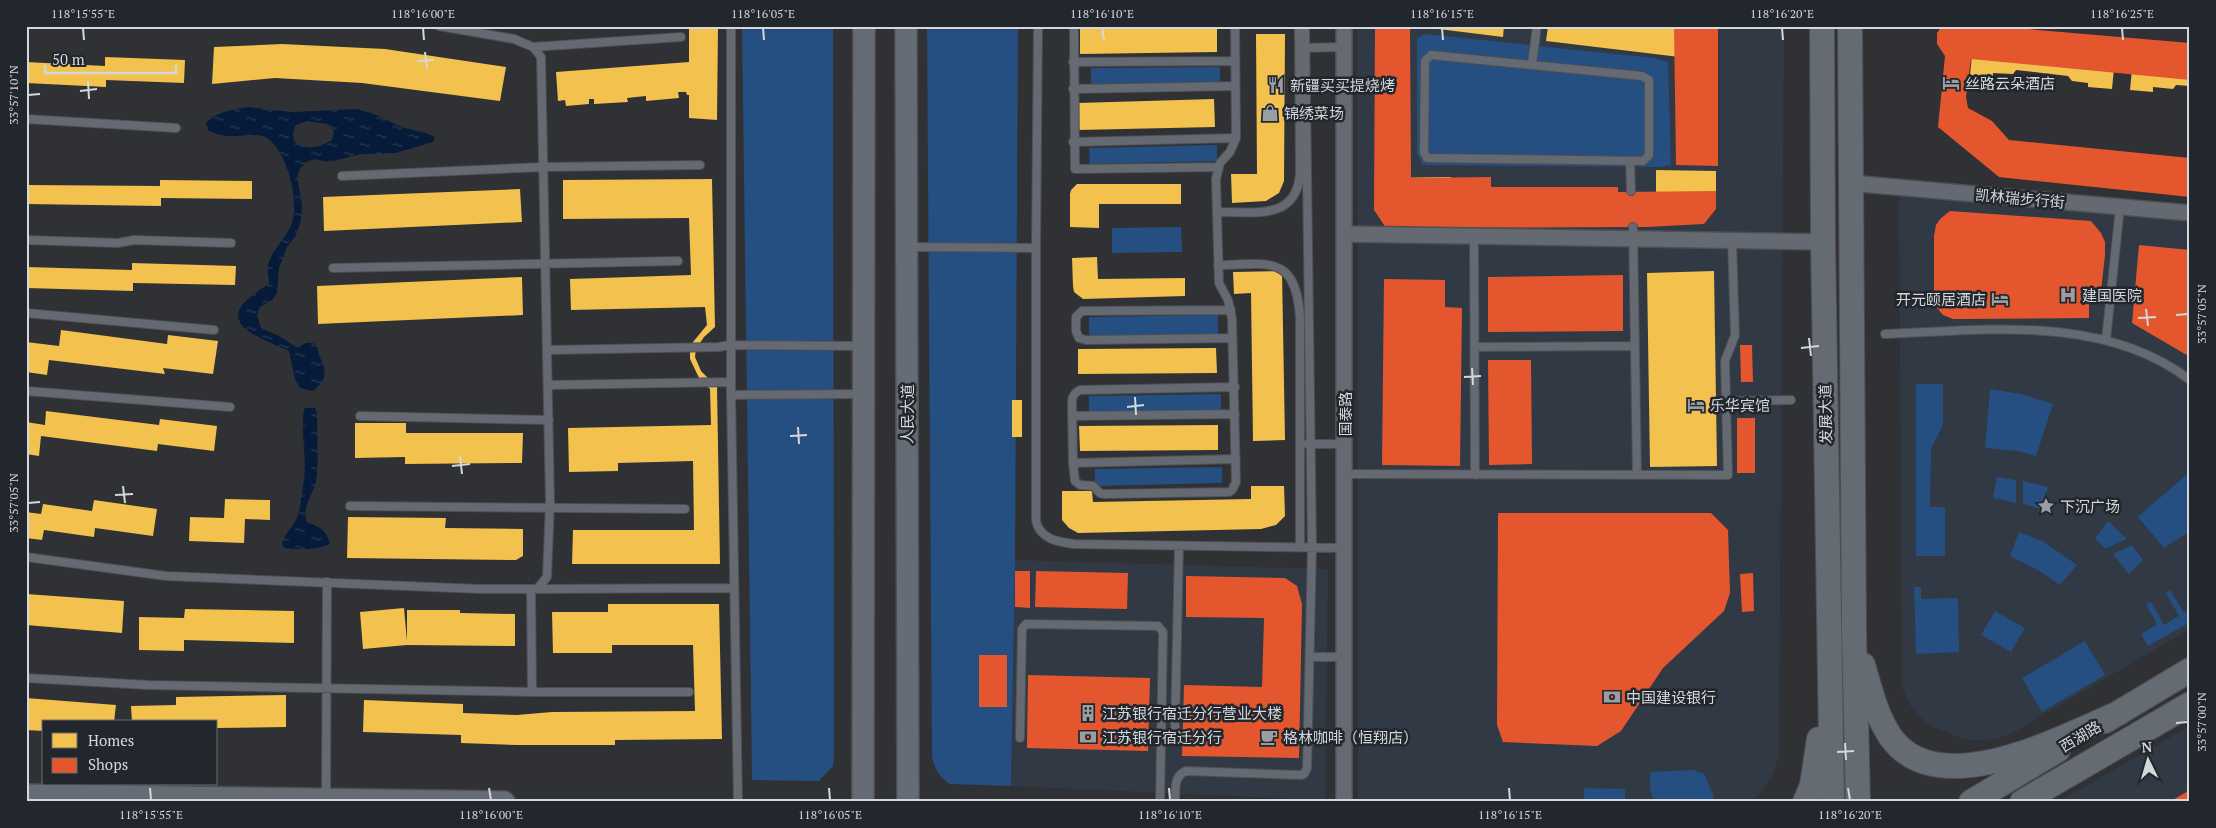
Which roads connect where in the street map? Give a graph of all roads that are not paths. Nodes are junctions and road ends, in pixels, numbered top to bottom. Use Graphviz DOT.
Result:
graph roads {
  1 [pos="439,26"];
  2 [pos="731,26"];
  3 [pos="864,26"];
  4 [pos="906,26"];
  5 [pos="1038,26"];
  6 [pos="1074,26"];
  7 [pos="1235,26"];
  8 [pos="1299,26"];
  9 [pos="1305,26"];
  10 [pos="1344,26"];
  11 [pos="1537,26"];
  12 [pos="1822,26"];
  13 [pos="1850,26"];
  14 [pos="681,37"];
  15 [pos="533,47"];
  16 [pos="1344,47"];
  17 [pos="1302,48"];
  18 [pos="1234,61"];
  19 [pos="1073,62"];
  20 [pos="1532,64"];
  21 [pos="1235,86"];
  22 [pos="1073,89"];
  23 [pos="26,119"];
  24 [pos="176,128"];
  25 [pos="1236,138"];
  26 [pos="1073,142"];
  27 [pos="1630,161"];
  28 [pos="700,165"];
  29 [pos="1219,167"];
  30 [pos="544,168"];
  31 [pos="342,176"];
  32 [pos="1850,183"];
  33 [pos="1631,191"];
  34 [pos="2120,207"];
  35 [pos="1217,212"];
  36 [pos="2190,213"];
  37 [pos="1633,233"];
  38 [pos="1345,234"];
  39 [pos="1474,236"];
  40 [pos="26,240"];
  41 [pos="1732,240"];
  42 [pos="1823,242"];
  43 [pos="231,243"];
  44 [pos="907,247"];
  45 [pos="1036,248"];
  46 [pos="678,261"];
  47 [pos="546,264"];
  48 [pos="1218,265"];
  49 [pos="333,268"];
  50 [pos="1231,310"];
  51 [pos="26,313"];
  52 [pos="214,330"];
  53 [pos="1884,334"];
  54 [pos="1232,338"];
  55 [pos="2106,340"];
  56 [pos="730,345"];
  57 [pos="864,346"];
  58 [pos="1635,346"];
  59 [pos="1474,347"];
  60 [pos="548,350"];
  61 [pos="2190,380"];
  62 [pos="731,382"];
  63 [pos="549,385"];
  64 [pos="1235,387"];
  65 [pos="26,391"];
  66 [pos="863,394"];
  67 [pos="731,395"];
  68 [pos="1791,400"];
  69 [pos="1726,401"];
  70 [pos="230,408"];
  71 [pos="1236,414"];
  72 [pos="360,416"];
  73 [pos="1072,416"];
  74 [pos="549,420"];
  75 [pos="1300,444"];
  76 [pos="1310,444"];
  77 [pos="1345,444"];
  78 [pos="1236,458"];
  79 [pos="1073,463"];
  80 [pos="1345,474"];
  81 [pos="1475,475"];
  82 [pos="1637,475"];
  83 [pos="350,506"];
  84 [pos="550,508"];
  85 [pos="686,508"];
  86 [pos="1180,546"];
  87 [pos="1300,547"];
  88 [pos="1312,547"];
  89 [pos="1345,548"];
  90 [pos="26,557"];
  91 [pos="327,582"];
  92 [pos="734,588"];
  93 [pos="534,589"];
  94 [pos="1828,630"];
  95 [pos="1854,632"];
  96 [pos="1310,657"];
  97 [pos="1344,657"];
  98 [pos="2190,670"];
  99 [pos="26,678"];
  100 [pos="327,687"];
  101 [pos="532,692"];
  102 [pos="689,692"];
  103 [pos="2190,704"];
  104 [pos="2118,713"];
  105 [pos="1175,729"];
  106 [pos="1020,738"];
  107 [pos="26,795"];
  108 [pos="326,799"];
  109 [pos="504,802"];
  110 [pos="738,802"];
  111 [pos="864,802"];
  112 [pos="908,802"];
  113 [pos="1160,802"];
  114 [pos="1175,802"];
  115 [pos="1344,802"];
  116 [pos="1805,802"];
  117 [pos="1832,802"];
  118 [pos="1858,802"];
  119 [pos="1970,802"];
  120 [pos="2022,802"];
  1 -- 15 [label="lane"];
  2 -- 56 [label="lane"];
  3 -- 57 [label="main road"];
  4 -- 44 [label="main road, 人民大道"];
  5 -- 45 [label="lane"];
  6 -- 19 [label="lane"];
  7 -- 18 [label="lane"];
  8 -- 17 [label="lane"];
  9 -- 17 [label="lane"];
  10 -- 16 [label="street, 国泰路"];
  11 -- 20 [label="lane"];
  12 -- 42 [label="main road, 发展大道"];
  13 -- 32 [label="main road, 发展大道"];
  14 -- 15 [label="lane"];
  15 -- 30 [label="lane"];
  16 -- 17 [label="lane"];
  16 -- 38 [label="street, 国泰路"];
  17 -- 35 [label="lane"];
  17 -- 76 [label="lane"];
  18 -- 19 [label="lane"];
  18 -- 21 [label="lane"];
  19 -- 22 [label="lane"];
  20 -- 27 [label="lane"];
  20 -- 27 [label="lane"];
  21 -- 22 [label="lane"];
  21 -- 25 [label="lane"];
  22 -- 26 [label="lane"];
  23 -- 24 [label="lane"];
  25 -- 26 [label="lane"];
  25 -- 29 [label="lane"];
  26 -- 29 [label="lane"];
  27 -- 33 [label="lane"];
  28 -- 30 [label="lane"];
  29 -- 35 [label="lane"];
  30 -- 31 [label="lane"];
  30 -- 47 [label="lane"];
  32 -- 34 [label="street, 凯林瑞步行街"];
  32 -- 95 [label="main road, 发展大道"];
  34 -- 36 [label="street, 凯林瑞步行街"];
  34 -- 55 [label="lane"];
  35 -- 48 [label="lane"];
  37 -- 39 [label="street"];
  37 -- 41 [label="street"];
  37 -- 58 [label="lane"];
  38 -- 39 [label="street"];
  38 -- 77 [label="street, 国泰路"];
  39 -- 59 [label="lane"];
  40 -- 43 [label="lane"];
  41 -- 42 [label="street"];
  41 -- 69 [label="lane"];
  42 -- 94 [label="main road, 发展大道"];
  44 -- 45 [label="lane"];
  44 -- 112 [label="main road, 人民大道"];
  45 -- 86 [label="lane"];
  46 -- 47 [label="lane"];
  47 -- 49 [label="lane"];
  47 -- 60 [label="lane"];
  48 -- 50 [label="lane"];
  48 -- 75 [label="lane"];
  50 -- 54 [label="lane"];
  50 -- 54 [label="lane"];
  51 -- 52 [label="lane"];
  53 -- 55 [label="lane"];
  54 -- 64 [label="lane"];
  55 -- 61 [label="lane"];
  56 -- 57 [label="lane"];
  56 -- 60 [label="lane"];
  56 -- 62 [label="lane"];
  57 -- 66 [label="main road"];
  58 -- 59 [label="lane"];
  58 -- 82 [label="lane"];
  59 -- 81 [label="lane"];
  60 -- 63 [label="lane"];
  62 -- 63 [label="lane"];
  62 -- 67 [label="lane"];
  63 -- 74 [label="lane"];
  64 -- 71 [label="lane"];
  64 -- 73 [label="lane"];
  65 -- 70 [label="lane"];
  66 -- 67 [label="lane"];
  66 -- 111 [label="main road"];
  67 -- 92 [label="lane"];
  68 -- 69 [label="lane"];
  69 -- 82 [label="lane"];
  71 -- 73 [label="lane"];
  71 -- 78 [label="lane"];
  72 -- 74 [label="lane"];
  73 -- 79 [label="lane"];
  74 -- 84 [label="lane"];
  75 -- 76 [label="lane"];
  75 -- 87 [label="lane"];
  76 -- 77 [label="lane"];
  76 -- 88 [label="lane"];
  77 -- 80 [label="street, 国泰路"];
  78 -- 79 [label="lane"];
  78 -- 79 [label="lane"];
  80 -- 81 [label="lane"];
  80 -- 89 [label="street, 国泰路"];
  81 -- 82 [label="lane"];
  83 -- 84 [label="lane"];
  84 -- 85 [label="lane"];
  84 -- 93 [label="lane"];
  86 -- 87 [label="lane"];
  86 -- 105 [label="lane"];
  87 -- 88 [label="lane"];
  88 -- 89 [label="lane"];
  88 -- 96 [label="lane"];
  89 -- 97 [label="street, 国泰路"];
  90 -- 91 [label="lane"];
  91 -- 93 [label="lane"];
  91 -- 100 [label="lane"];
  92 -- 93 [label="lane"];
  92 -- 110 [label="lane"];
  93 -- 101 [label="lane"];
  94 -- 116 [label="main road"];
  94 -- 117 [label="main road, 发展大道"];
  95 -- 104 [label="main road"];
  95 -- 118 [label="main road, 发展大道"];
  96 -- 97 [label="lane"];
  96 -- 114 [label="lane"];
  97 -- 115 [label="street, 国泰路"];
  98 -- 104 [label="main road, 西湖路"];
  99 -- 100 [label="lane"];
  100 -- 101 [label="lane"];
  100 -- 108 [label="lane"];
  101 -- 102 [label="lane"];
  103 -- 120 [label="main road, 西湖路"];
  104 -- 119 [label="main road, 西湖路"];
  106 -- 113 [label="lane"];
  107 -- 108 [label="main road"];
  108 -- 109 [label="main road"];
}
